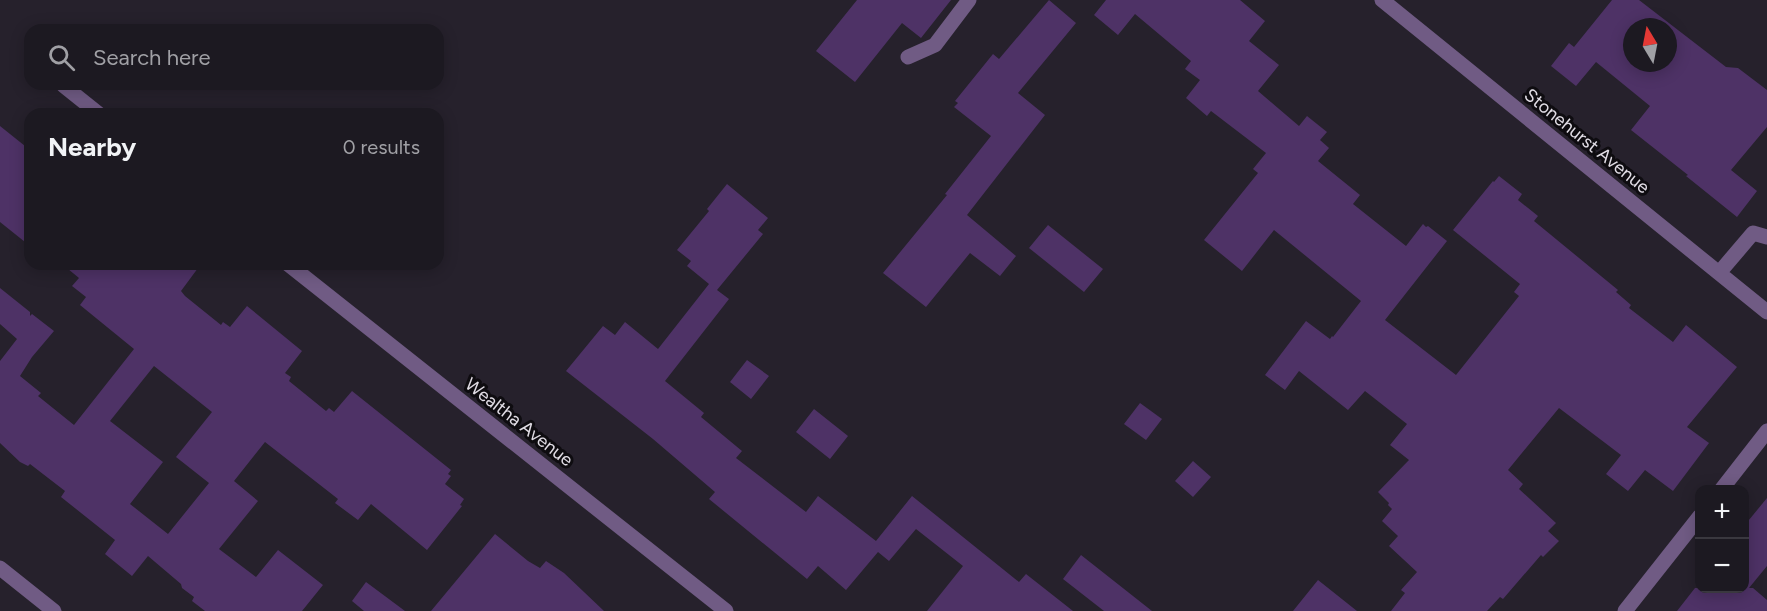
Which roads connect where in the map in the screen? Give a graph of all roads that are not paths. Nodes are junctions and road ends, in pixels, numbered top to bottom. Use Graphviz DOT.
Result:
graph roads {
  1 [pos="969,0"];
  2 [pos="1382,0"];
  3 [pos="908,57"];
  4 [pos="69,90"];
  5 [pos="92,108"];
  6 [pos="1767,237"];
  7 [pos="296,270"];
  8 [pos="1719,273"];
  9 [pos="1767,312"];
  10 [pos="1767,431"];
  11 [pos="1723,485"];
  12 [pos="1695,522"];
  13 [pos="0,568"];
  14 [pos="54,611"];
  15 [pos="726,611"];
  16 [pos="1624,611"];
  1 -- 3 [label="street"];
  2 -- 8 [label="street, Stonehurst Avenue"];
  4 -- 5 [label="street"];
  6 -- 8 [label="street"];
  7 -- 15 [label="street, Wealtha Avenue"];
  8 -- 9 [label="street, Stonehurst Avenue"];
  10 -- 11 [label="street"];
  12 -- 16 [label="street"];
  13 -- 14 [label="street"];
}
